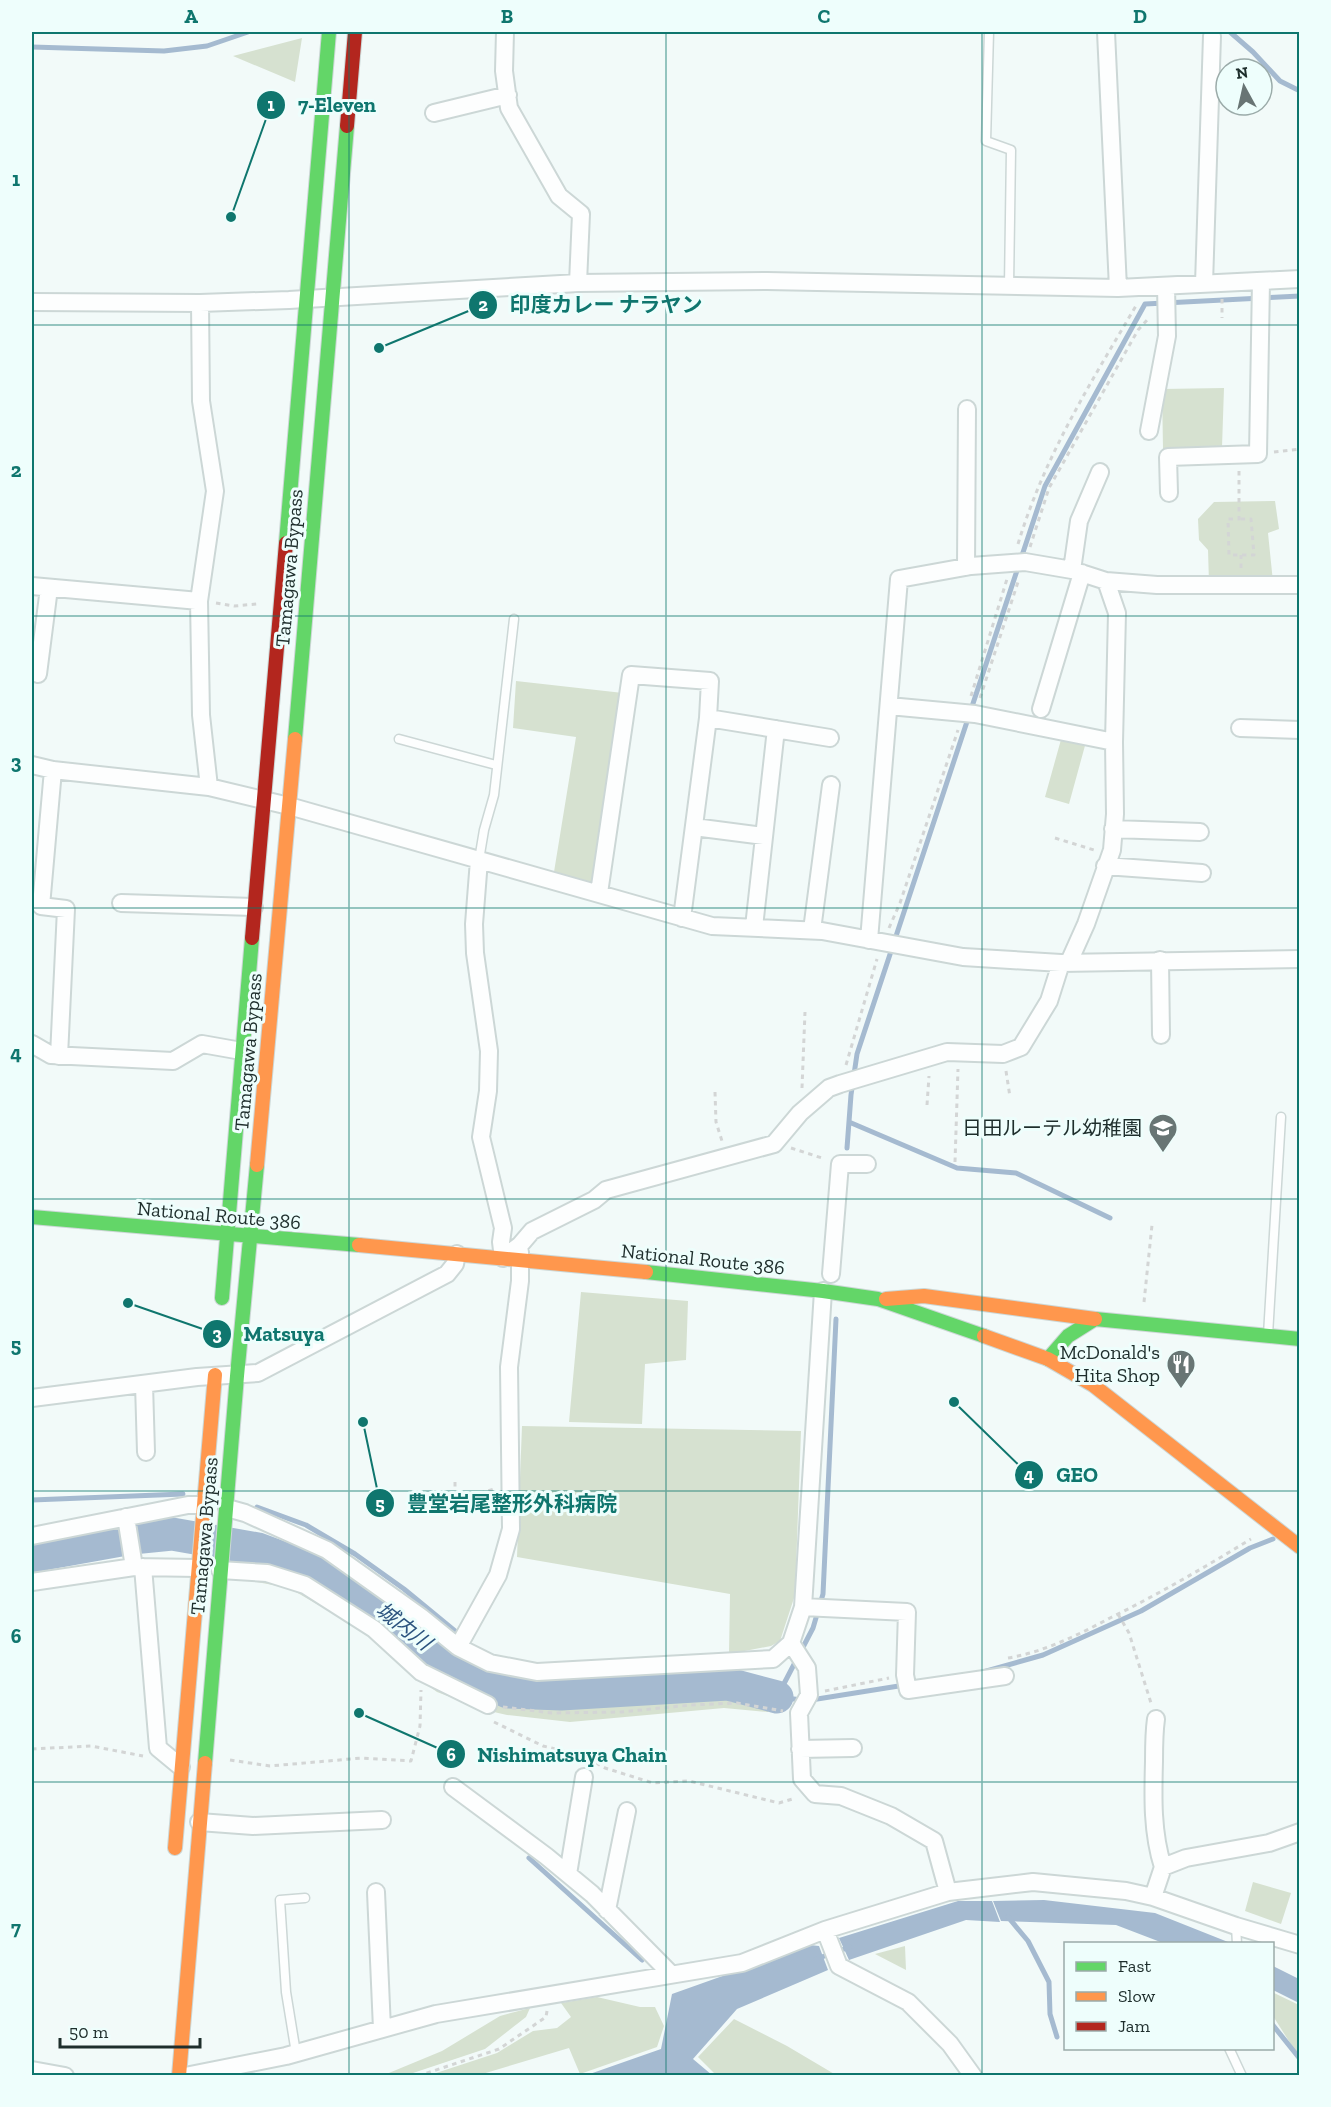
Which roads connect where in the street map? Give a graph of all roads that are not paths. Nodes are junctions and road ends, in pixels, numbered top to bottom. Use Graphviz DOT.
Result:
graph roads {
  1 [pos="329,32"];
  2 [pos="355,32"];
  3 [pos="505,32"];
  4 [pos="988,32"];
  5 [pos="1106,32"];
  6 [pos="1212,36"];
  7 [pos="508,95"];
  8 [pos="434,113"];
  9 [pos="1299,279"];
  10 [pos="1261,280"];
  11 [pos="578,283"];
  12 [pos="1204,284"];
  13 [pos="1009,287"];
  14 [pos="1118,288"];
  15 [pos="1166,288"];
  16 [pos="331,298"];
  17 [pos="307,299"];
  18 [pos="32,302"];
  19 [pos="200,303"];
  20 [pos="967,409"];
  21 [pos="1149,431"];
  22 [pos="1100,472"];
  23 [pos="292,481"];
  24 [pos="315,482"];
  25 [pos="1169,493"];
  26 [pos="966,567"];
  27 [pos="1077,572"];
  28 [pos="1106,581"];
  29 [pos="1299,585"];
  30 [pos="32,586"];
  31 [pos="49,588"];
  32 [pos="199,601"];
  33 [pos="514,619"];
  34 [pos="38,674"];
  35 [pos="889,706"];
  36 [pos="1041,710"];
  37 [pos="708,718"];
  38 [pos="1240,728"];
  39 [pos="776,729"];
  40 [pos="1299,729"];
  41 [pos="830,738"];
  42 [pos="399,740"];
  43 [pos="1114,742"];
  44 [pos="32,765"];
  45 [pos="496,765"];
  46 [pos="52,770"];
  47 [pos="831,784"];
  48 [pos="208,787"];
  49 [pos="263,799"];
  50 [pos="289,806"];
  51 [pos="694,827"];
  52 [pos="1113,829"];
  53 [pos="1200,832"];
  54 [pos="764,836"];
  55 [pos="479,860"];
  56 [pos="1108,860"];
  57 [pos="1202,873"];
  58 [pos="599,893"];
  59 [pos="121,903"];
  60 [pos="254,907"];
  61 [pos="682,918"];
  62 [pos="754,927"];
  63 [pos="812,930"];
  64 [pos="876,941"];
  65 [pos="1299,959"];
  66 [pos="1160,960"];
  67 [pos="1065,962"];
  68 [pos="1161,1035"];
  69 [pos="32,1044"];
  70 [pos="242,1050"];
  71 [pos="59,1056"];
  72 [pos="267,1056"];
  73 [pos="1281,1117"];
  74 [pos="867,1164"];
  75 [pos="32,1217"];
  76 [pos="228,1235"];
  77 [pos="250,1237"];
  78 [pos="520,1252"];
  79 [pos="457,1254"];
  80 [pos="503,1258"];
  81 [pos="831,1274"];
  82 [pos="823,1292"];
  83 [pos="878,1299"];
  84 [pos="221,1310"];
  85 [pos="1095,1319"];
  86 [pos="1268,1336"];
  87 [pos="1299,1339"];
  88 [pos="1048,1359"];
  89 [pos="215,1371"];
  90 [pos="237,1376"];
  91 [pos="144,1384"];
  92 [pos="32,1398"];
  93 [pos="147,1452"];
  94 [pos="204,1510"];
  95 [pos="226,1513"];
  96 [pos="126,1517"];
  97 [pos="32,1536"];
  98 [pos="1296,1545"];
  99 [pos="198,1563"];
  100 [pos="138,1567"];
  101 [pos="220,1568"];
  102 [pos="32,1582"];
  103 [pos="815,1607"];
  104 [pos="791,1643"];
  105 [pos="458,1647"];
  106 [pos="1005,1676"];
  107 [pos="488,1705"];
  108 [pos="1156,1719"];
  109 [pos="853,1748"];
  110 [pos="800,1749"];
  111 [pos="181,1767"];
  112 [pos="584,1777"];
  113 [pos="453,1787"];
  114 [pos="627,1810"];
  115 [pos="382,1820"];
  116 [pos="199,1822"];
  117 [pos="1299,1832"];
  118 [pos="174,1860"];
  119 [pos="1163,1867"];
  120 [pos="568,1874"];
  121 [pos="376,1892"];
  122 [pos="948,1892"];
  123 [pos="1153,1897"];
  124 [pos="305,1898"];
  125 [pos="608,1910"];
  126 [pos="1236,1926"];
  127 [pos="825,1930"];
  128 [pos="1237,1942"];
  129 [pos="1299,1945"];
  130 [pos="670,1974"];
  131 [pos="382,2029"];
  132 [pos="1229,2050"];
  133 [pos="296,2053"];
  134 [pos="32,2070"];
  135 [pos="65,2076"];
  136 [pos="179,2076"];
  137 [pos="185,2076"];
  138 [pos="973,2076"];
  139 [pos="1242,2076"];
  1 -- 17 [label="main road, Tamagawa Bypass"];
  2 -- 16 [label="main road, Tamagawa Bypass"];
  3 -- 7 [label="street"];
  4 -- 13 [label="lane"];
  5 -- 14 [label="street"];
  6 -- 12 [label="street"];
  7 -- 8 [label="street"];
  7 -- 11 [label="street"];
  9 -- 10 [label="street"];
  10 -- 12 [label="street"];
  10 -- 25 [label="street"];
  11 -- 13 [label="street"];
  11 -- 16 [label="street"];
  12 -- 15 [label="street"];
  13 -- 14 [label="street"];
  14 -- 15 [label="street"];
  15 -- 21 [label="street"];
  16 -- 17 [label="street"];
  16 -- 24 [label="main road, Tamagawa Bypass"];
  17 -- 19 [label="street"];
  17 -- 23 [label="main road, Tamagawa Bypass"];
  18 -- 19 [label="street"];
  19 -- 32 [label="street"];
  20 -- 26 [label="street"];
  22 -- 27 [label="street"];
  23 -- 24 [label="main road"];
  23 -- 49 [label="main road, Tamagawa Bypass"];
  24 -- 50 [label="main road, Tamagawa Bypass"];
  26 -- 27 [label="street"];
  26 -- 35 [label="street"];
  27 -- 28 [label="street"];
  27 -- 36 [label="street"];
  28 -- 29 [label="street"];
  28 -- 43 [label="street"];
  30 -- 31 [label="street"];
  31 -- 32 [label="street"];
  31 -- 34 [label="street"];
  32 -- 48 [label="street"];
  33 -- 45 [label="lane"];
  35 -- 43 [label="street"];
  35 -- 64 [label="street"];
  37 -- 39 [label="street"];
  37 -- 51 [label="street"];
  37 -- 58 [label="street"];
  38 -- 40 [label="street"];
  39 -- 41 [label="street"];
  39 -- 54 [label="street"];
  42 -- 45 [label="lane"];
  43 -- 52 [label="street"];
  44 -- 46 [label="street"];
  45 -- 55 [label="lane"];
  46 -- 48 [label="street"];
  46 -- 71 [label="street"];
  47 -- 63 [label="street"];
  48 -- 49 [label="street"];
  49 -- 50 [label="street"];
  49 -- 60 [label="main road, Tamagawa Bypass"];
  50 -- 55 [label="street"];
  50 -- 72 [label="main road, Tamagawa Bypass"];
  51 -- 54 [label="street"];
  51 -- 61 [label="street"];
  52 -- 53 [label="street"];
  52 -- 56 [label="street"];
  54 -- 62 [label="street"];
  55 -- 58 [label="street"];
  55 -- 80 [label="street"];
  56 -- 57 [label="street"];
  56 -- 67 [label="street"];
  58 -- 61 [label="street"];
  59 -- 60 [label="street"];
  60 -- 70 [label="main road, Tamagawa Bypass"];
  61 -- 62 [label="street"];
  62 -- 63 [label="street"];
  63 -- 64 [label="street"];
  64 -- 67 [label="street"];
  65 -- 66 [label="street"];
  66 -- 67 [label="street"];
  66 -- 68 [label="street"];
  67 -- 78 [label="street"];
  69 -- 71 [label="street"];
  70 -- 71 [label="street"];
  70 -- 72 [label="street"];
  70 -- 76 [label="main road, Tamagawa Bypass"];
  72 -- 77 [label="main road, Tamagawa Bypass"];
  73 -- 86 [label="lane"];
  74 -- 81 [label="street"];
  75 -- 76 [label="main road, National Route 386"];
  76 -- 77 [label="main road, National Route 386"];
  76 -- 84 [label="main road, Tamagawa Bypass"];
  77 -- 79 [label="main road, National Route 386"];
  77 -- 90 [label="main road, Tamagawa Bypass"];
  78 -- 80 [label="street"];
  78 -- 82 [label="main road, National Route 386"];
  78 -- 105 [label="street"];
  79 -- 80 [label="main road, National Route 386"];
  79 -- 90 [label="street"];
  82 -- 83 [label="main road, National Route 386"];
  82 -- 103 [label="street"];
  83 -- 85 [label="main road"];
  83 -- 88 [label="main road, National Route 386"];
  85 -- 86 [label="main road"];
  85 -- 88 [label="main road"];
  86 -- 87 [label="main road"];
  88 -- 98 [label="main road, National Route 386"];
  89 -- 90 [label="street"];
  89 -- 91 [label="street"];
  89 -- 94 [label="main road, Tamagawa Bypass"];
  90 -- 95 [label="main road, Tamagawa Bypass"];
  91 -- 92 [label="street"];
  91 -- 93 [label="street"];
  94 -- 96 [label="street"];
  94 -- 99 [label="main road, Tamagawa Bypass"];
  95 -- 101 [label="main road, Tamagawa Bypass"];
  95 -- 105 [label="street"];
  96 -- 97 [label="street"];
  96 -- 100 [label="street"];
  99 -- 100 [label="street"];
  99 -- 111 [label="main road, Tamagawa Bypass"];
  100 -- 102 [label="street"];
  100 -- 111 [label="street"];
  101 -- 107 [label="street"];
  101 -- 116 [label="main road, Tamagawa Bypass"];
  103 -- 104 [label="street"];
  103 -- 106 [label="street"];
  104 -- 105 [label="street"];
  104 -- 110 [label="street"];
  108 -- 119 [label="street"];
  109 -- 110 [label="street"];
  110 -- 122 [label="street"];
  111 -- 118 [label="main road, Tamagawa Bypass"];
  112 -- 120 [label="street"];
  113 -- 120 [label="street"];
  114 -- 125 [label="street"];
  115 -- 116 [label="street"];
  116 -- 136 [label="main road, Tamagawa Bypass"];
  117 -- 119 [label="street"];
  119 -- 123 [label="street"];
  120 -- 125 [label="street"];
  121 -- 131 [label="street"];
  122 -- 123 [label="street"];
  122 -- 127 [label="street"];
  123 -- 126 [label="street"];
  124 -- 133 [label="lane"];
  125 -- 130 [label="street"];
  126 -- 128 [label="lane"];
  126 -- 129 [label="street"];
  127 -- 130 [label="street"];
  127 -- 138 [label="street"];
  130 -- 131 [label="street"];
  131 -- 133 [label="street"];
  132 -- 139 [label="lane"];
  133 -- 137 [label="street"];
  134 -- 135 [label="street"];
}
